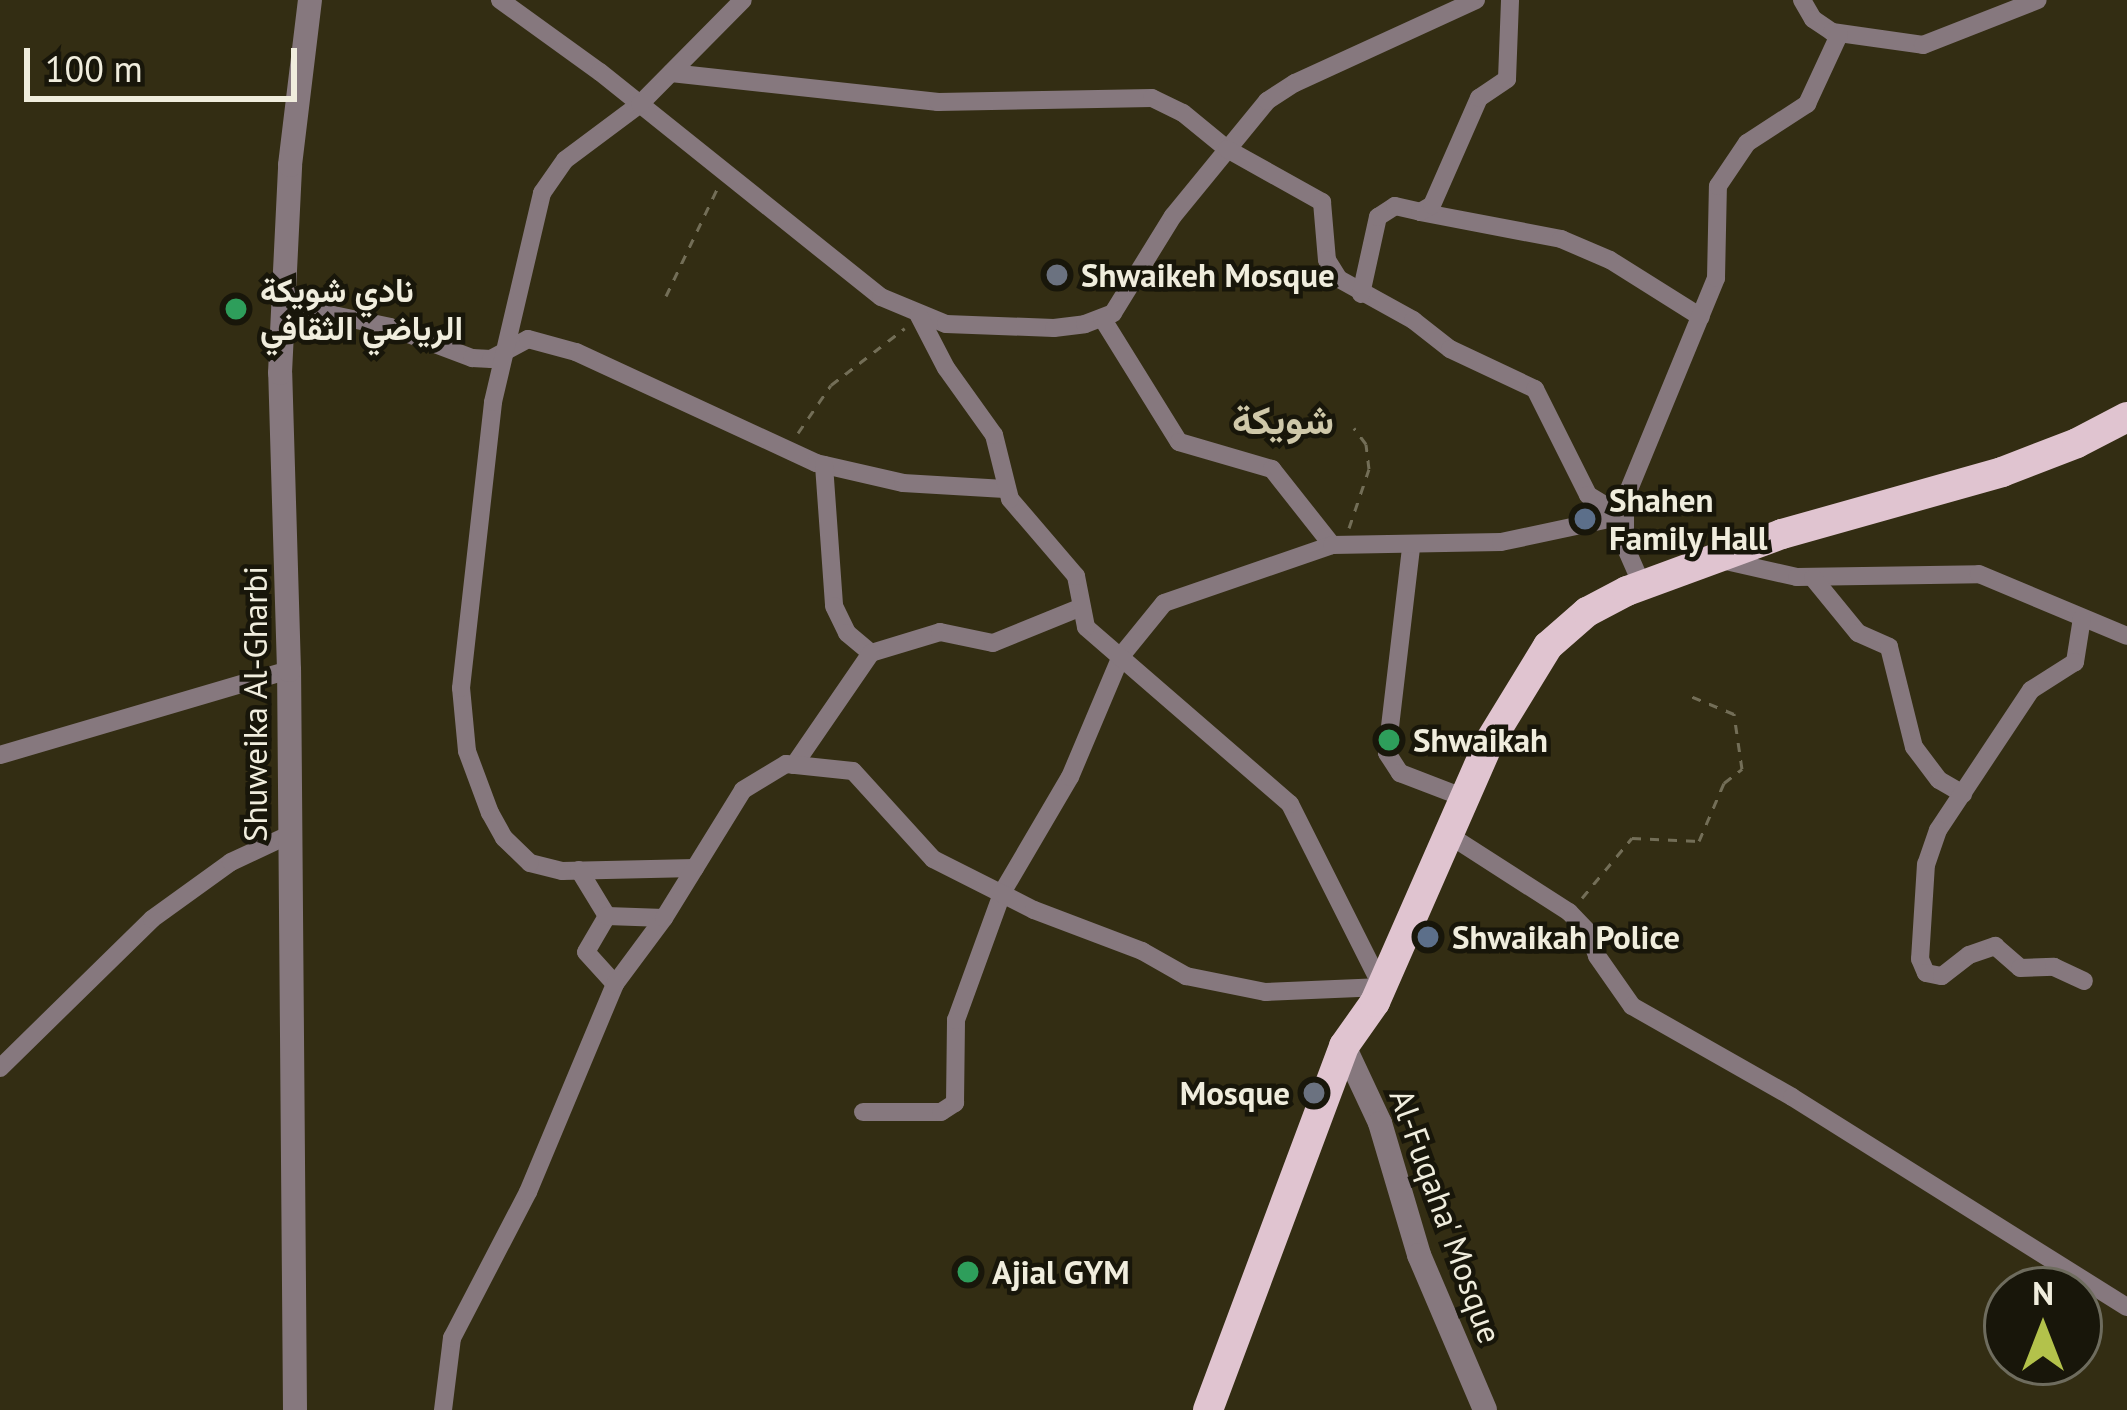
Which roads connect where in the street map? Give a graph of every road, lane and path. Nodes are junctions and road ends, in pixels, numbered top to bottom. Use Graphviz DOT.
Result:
graph roads {
  1 [pos="310,0"];
  2 [pos="500,0"];
  3 [pos="743,0"];
  4 [pos="1476,0"];
  5 [pos="1510,0"];
  6 [pos="1802,0"];
  7 [pos="2038,0"];
  8 [pos="1839,34"];
  9 [pos="671,74"];
  10 [pos="640,104"];
  11 [pos="1227,148"];
  12 [pos="725,175"];
  13 [pos="1420,212"];
  14 [pos="1361,293"];
  15 [pos="666,296"];
  16 [pos="281,304"];
  17 [pos="920,316"];
  18 [pos="1701,316"];
  19 [pos="1102,317"];
  20 [pos="503,354"];
  21 [pos="2127,417"];
  22 [pos="1354,428"];
  23 [pos="788,450"];
  24 [pos="824,465"];
  25 [pos="1005,489"];
  26 [pos="1623,516"];
  27 [pos="1336,545"];
  28 [pos="1411,548"];
  29 [pos="1712,558"];
  30 [pos="1813,578"];
  31 [pos="1642,585"];
  32 [pos="1079,608"];
  33 [pos="2083,618"];
  34 [pos="2127,636"];
  35 [pos="871,653"];
  36 [pos="1121,656"];
  37 [pos="290,670"];
  38 [pos="1686,694"];
  39 [pos="0,755"];
  40 [pos="794,765"];
  41 [pos="1963,794"];
  42 [pos="1465,797"];
  43 [pos="289,835"];
  44 [pos="1449,835"];
  45 [pos="695,868"];
  46 [pos="578,870"];
  47 [pos="1003,891"];
  48 [pos="1569,912"];
  49 [pos="607,916"];
  50 [pos="664,918"];
  51 [pos="2084,981"];
  52 [pos="615,984"];
  53 [pos="1382,987"];
  54 [pos="1344,1046"];
  55 [pos="0,1067"];
  56 [pos="863,1112"];
  57 [pos="2127,1307"];
  58 [pos="295,1410"];
  59 [pos="442,1410"];
  60 [pos="1208,1410"];
  61 [pos="1484,1410"];
  1 -- 16 [label="street, Shuweika Al-Gharbi"];
  2 -- 10 [label="street"];
  3 -- 9 [label="street"];
  4 -- 11 [label="street"];
  5 -- 13 [label="street"];
  6 -- 8 [label="street"];
  7 -- 8 [label="street"];
  8 -- 18 [label="street"];
  9 -- 10 [label="street"];
  9 -- 11 [label="street"];
  10 -- 12 [label="street"];
  10 -- 20 [label="street"];
  11 -- 14 [label="street"];
  11 -- 19 [label="street"];
  12 -- 15 [label="path"];
  12 -- 17 [label="street"];
  13 -- 14 [label="street"];
  13 -- 18 [label="street"];
  14 -- 26 [label="street"];
  16 -- 20 [label="street"];
  16 -- 37 [label="street, Shuweika Al-Gharbi"];
  17 -- 19 [label="street"];
  17 -- 23 [label="path"];
  17 -- 25 [label="street"];
  18 -- 26 [label="street"];
  19 -- 27 [label="street"];
  20 -- 23 [label="street"];
  20 -- 46 [label="street"];
  21 -- 29 [label="main road"];
  22 -- 27 [label="path"];
  23 -- 24 [label="street"];
  24 -- 25 [label="street"];
  24 -- 35 [label="street"];
  25 -- 32 [label="street"];
  26 -- 28 [label="street"];
  26 -- 31 [label="street"];
  27 -- 28 [label="street"];
  27 -- 36 [label="street"];
  28 -- 42 [label="street"];
  29 -- 30 [label="street"];
  29 -- 31 [label="main road"];
  30 -- 33 [label="street"];
  30 -- 41 [label="street"];
  31 -- 42 [label="main road"];
  32 -- 35 [label="street"];
  32 -- 36 [label="street"];
  33 -- 34 [label="street"];
  33 -- 41 [label="street"];
  35 -- 40 [label="street"];
  36 -- 47 [label="street"];
  36 -- 53 [label="street"];
  37 -- 39 [label="street"];
  37 -- 43 [label="street, Shuweika Al-Gharbi"];
  38 -- 48 [label="path"];
  40 -- 45 [label="street"];
  40 -- 47 [label="street"];
  41 -- 51 [label="street"];
  42 -- 44 [label="main road"];
  43 -- 55 [label="street"];
  43 -- 58 [label="street, Shuweika Al-Gharbi"];
  44 -- 48 [label="street"];
  44 -- 53 [label="main road"];
  45 -- 46 [label="street"];
  45 -- 50 [label="street"];
  46 -- 49 [label="street"];
  47 -- 53 [label="street"];
  47 -- 56 [label="street"];
  48 -- 57 [label="street"];
  49 -- 50 [label="street"];
  49 -- 52 [label="street"];
  50 -- 52 [label="street"];
  52 -- 59 [label="street"];
  53 -- 54 [label="main road"];
  54 -- 60 [label="main road"];
  54 -- 61 [label="street, Al-Fuqaha' Mosque"];
}
